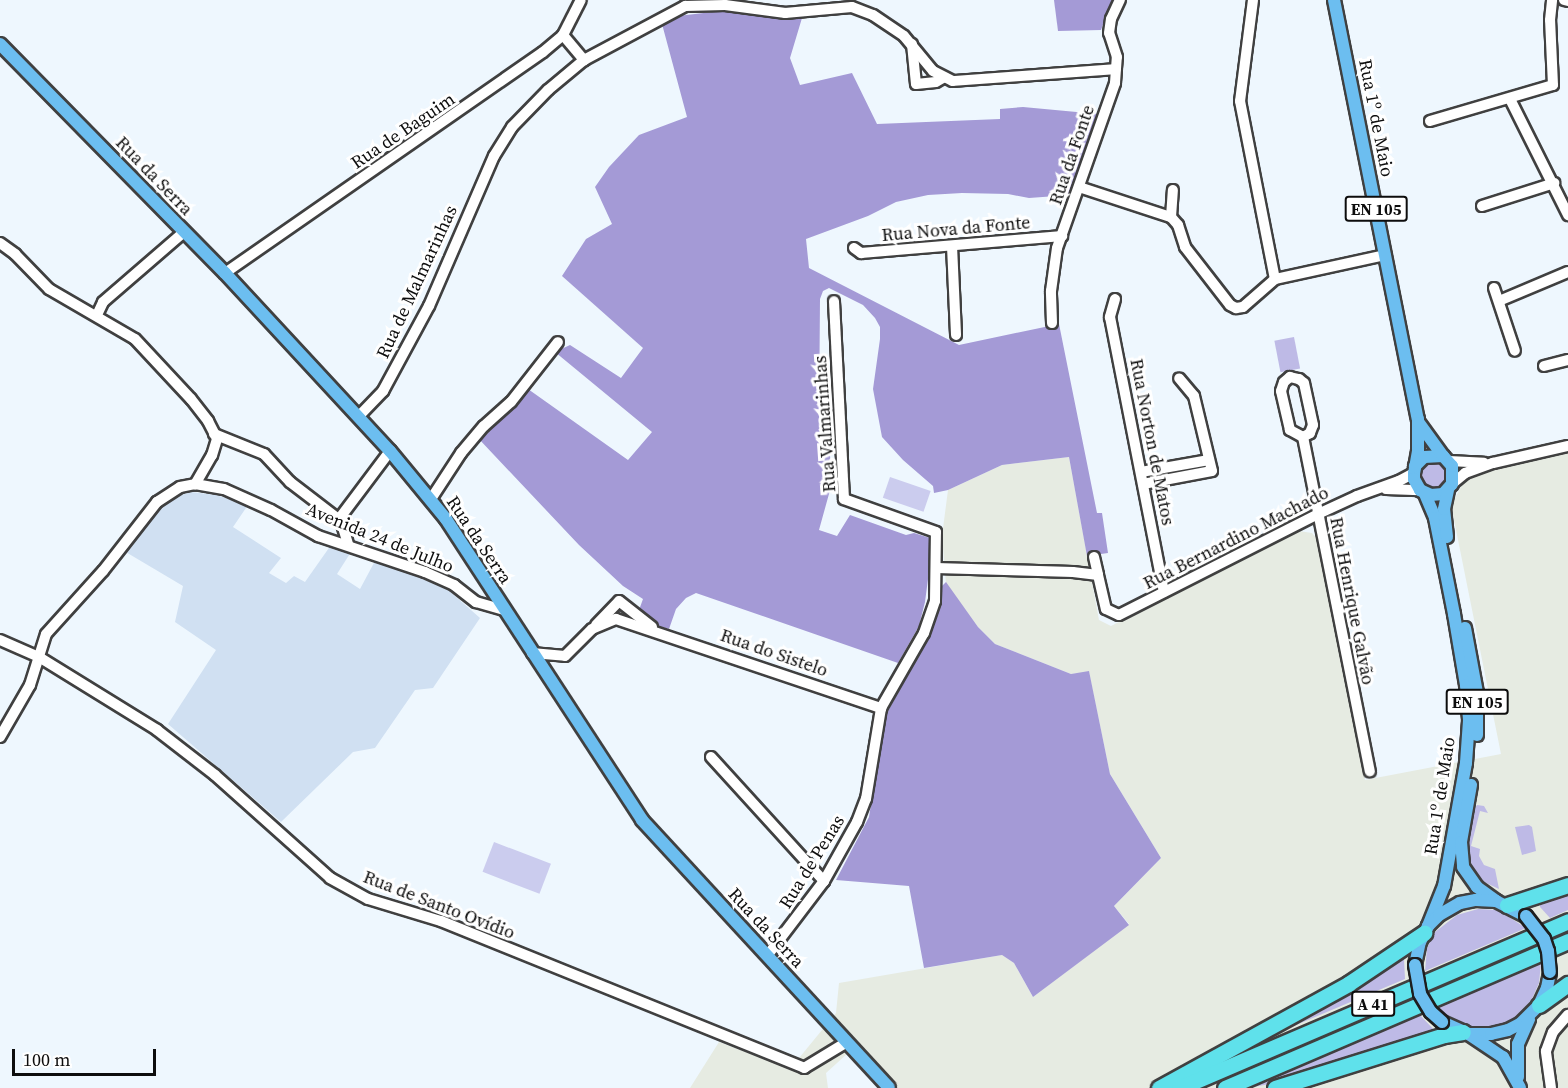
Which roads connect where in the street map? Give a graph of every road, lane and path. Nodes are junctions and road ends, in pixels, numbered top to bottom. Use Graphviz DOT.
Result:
graph roads {
  1 [pos="581,0"];
  2 [pos="1120,0"];
  3 [pos="1253,0"];
  4 [pos="1334,0"];
  5 [pos="1552,0"];
  6 [pos="684,3"];
  7 [pos="563,35"];
  8 [pos="912,43"];
  9 [pos="0,44"];
  10 [pos="584,60"];
  11 [pos="1116,69"];
  12 [pos="943,78"];
  13 [pos="1510,99"];
  14 [pos="1430,121"];
  15 [pos="1554,183"];
  16 [pos="1079,187"];
  17 [pos="1173,190"];
  18 [pos="1482,206"];
  19 [pos="1568,215"];
  20 [pos="1171,217"];
  21 [pos="184,232"];
  22 [pos="1062,236"];
  23 [pos="0,243"];
  24 [pos="952,246"];
  25 [pos="854,248"];
  26 [pos="1385,255"];
  27 [pos="1568,272"];
  28 [pos="225,273"];
  29 [pos="1275,279"];
  30 [pos="1494,288"];
  31 [pos="1115,299"];
  32 [pos="834,301"];
  33 [pos="1499,301"];
  34 [pos="97,315"];
  35 [pos="1052,323"];
  36 [pos="956,335"];
  37 [pos="558,342"];
  38 [pos="1515,351"];
  39 [pos="1568,360"];
  40 [pos="1544,366"];
  41 [pos="1179,378"];
  42 [pos="359,416"];
  43 [pos="1418,419"];
  44 [pos="214,434"];
  45 [pos="1303,437"];
  46 [pos="1568,446"];
  47 [pos="390,451"];
  48 [pos="1446,459"];
  49 [pos="1493,463"];
  50 [pos="1414,470"];
  51 [pos="1142,478"];
  52 [pos="195,484"];
  53 [pos="1450,487"];
  54 [pos="1377,489"];
  55 [pos="1423,492"];
  56 [pos="430,499"];
  57 [pos="1318,514"];
  58 [pos="339,519"];
  59 [pos="348,544"];
  60 [pos="1094,557"];
  61 [pos="936,568"];
  62 [pos="1098,575"];
  63 [pos="1164,592"];
  64 [pos="504,610"];
  65 [pos="592,628"];
  66 [pos="657,630"];
  67 [pos="0,640"];
  68 [pos="532,653"];
  69 [pos="39,657"];
  70 [pos="882,708"];
  71 [pos="0,737"];
  72 [pos="711,757"];
  73 [pos="1370,771"];
  74 [pos="824,881"];
  75 [pos="1568,885"];
  76 [pos="1502,903"];
  77 [pos="1568,921"];
  78 [pos="1426,929"];
  79 [pos="1568,941"];
  80 [pos="767,956"];
  81 [pos="1568,984"];
  82 [pos="1535,1010"];
  83 [pos="1568,1015"];
  84 [pos="1466,1033"];
  85 [pos="847,1042"];
  86 [pos="1520,1086"];
  87 [pos="889,1088"];
  88 [pos="1159,1088"];
  89 [pos="1179,1088"];
  90 [pos="1225,1088"];
  91 [pos="1275,1088"];
  92 [pos="1551,1088"];
  1 -- 7 [label="street, Rua de Baguim"];
  2 -- 11 [label="street, Rua da Fonte"];
  3 -- 29 [label="street"];
  4 -- 26 [label="main road, Rua 1º de Maio / EN 105"];
  5 -- 13 [label="street"];
  6 -- 8 [label="street"];
  6 -- 10 [label="street, Rua de Malmarinhas"];
  7 -- 10 [label="street"];
  7 -- 28 [label="street, Rua de Baguim"];
  8 -- 12 [label="street"];
  8 -- 12 [label="street"];
  9 -- 21 [label="main road, Rua da Serra"];
  10 -- 42 [label="street, Rua de Malmarinhas"];
  11 -- 12 [label="street"];
  11 -- 16 [label="street, Rua da Fonte"];
  13 -- 14 [label="street"];
  13 -- 15 [label="street"];
  15 -- 18 [label="street"];
  15 -- 19 [label="street"];
  16 -- 20 [label="street"];
  16 -- 22 [label="street, Rua da Fonte"];
  17 -- 20 [label="street"];
  20 -- 29 [label="street"];
  21 -- 28 [label="main road, Rua da Serra"];
  21 -- 34 [label="street"];
  22 -- 24 [label="street, Rua Nova da Fonte"];
  22 -- 35 [label="street, Rua da Fonte"];
  23 -- 34 [label="street"];
  24 -- 25 [label="street, Rua Nova da Fonte"];
  24 -- 36 [label="street"];
  26 -- 29 [label="street"];
  26 -- 43 [label="main road, Rua 1º de Maio / EN 105"];
  27 -- 33 [label="street"];
  28 -- 42 [label="main road, Rua da Serra"];
  30 -- 33 [label="street"];
  31 -- 51 [label="street, Rua Norton de Matos"];
  32 -- 61 [label="street, Rua Valmarinhas"];
  33 -- 38 [label="street"];
  34 -- 44 [label="street"];
  37 -- 56 [label="street"];
  39 -- 40 [label="street"];
  41 -- 51 [label="street"];
  42 -- 47 [label="main road, Rua da Serra"];
  43 -- 48 [label="main road, Rua 1º de Maio / EN 105"];
  43 -- 50 [label="main road, Rua 1º de Maio / EN 105"];
  44 -- 52 [label="street"];
  44 -- 58 [label="street"];
  45 -- 45 [label="street"];
  45 -- 57 [label="street, Rua Henrique Galvão"];
  46 -- 49 [label="street"];
  47 -- 56 [label="main road, Rua da Serra"];
  47 -- 58 [label="street"];
  48 -- 49 [label="street"];
  48 -- 50 [label="main road"];
  48 -- 53 [label="main road, EN 105"];
  49 -- 53 [label="street"];
  50 -- 54 [label="street, Rua Bernardino Machado"];
  50 -- 55 [label="main road, EN 105"];
  51 -- 63 [label="street, Rua Norton de Matos"];
  52 -- 59 [label="street, Avenida 24 de Julho"];
  52 -- 69 [label="street"];
  53 -- 55 [label="main road"];
  53 -- 76 [label="main road, Rua 1º de Maio / EN 105"];
  54 -- 55 [label="street, Rua Bernardino Machado"];
  54 -- 57 [label="street, Rua Bernardino Machado"];
  55 -- 78 [label="main road, Rua 1º de Maio / EN 105"];
  56 -- 64 [label="main road, Rua da Serra"];
  57 -- 63 [label="street, Rua Bernardino Machado"];
  57 -- 73 [label="street, Rua Henrique Galvão"];
  58 -- 59 [label="street"];
  59 -- 64 [label="street, Avenida 24 de Julho"];
  60 -- 62 [label="street"];
  61 -- 62 [label="street"];
  61 -- 70 [label="street, Rua de Penas"];
  62 -- 63 [label="street, Rua Bernardino Machado"];
  64 -- 68 [label="main road, Rua da Serra"];
  65 -- 66 [label="street, Rua do Sistelo"];
  65 -- 66 [label="street, Rua do Sistelo"];
  65 -- 68 [label="street, Rua do Sistelo"];
  66 -- 70 [label="street, Rua do Sistelo"];
  67 -- 69 [label="street, Rua de Santo Ovídio"];
  68 -- 80 [label="main road, Rua da Serra"];
  69 -- 71 [label="street"];
  69 -- 85 [label="street, Rua de Santo Ovídio"];
  70 -- 74 [label="street, Rua de Penas"];
  72 -- 74 [label="street"];
  74 -- 80 [label="street, Rua de Penas"];
  75 -- 76 [label="highway"];
  76 -- 78 [label="main road"];
  76 -- 82 [label="main road, EN 105, bridge"];
  77 -- 89 [label="highway, A 41"];
  78 -- 84 [label="main road, EN 105, bridge"];
  78 -- 88 [label="highway"];
  79 -- 90 [label="highway, A 41"];
  80 -- 85 [label="main road, Rua da Serra"];
  81 -- 82 [label="highway"];
  82 -- 84 [label="main road, EN 105"];
  82 -- 86 [label="main road, EN 105"];
  83 -- 92 [label="street"];
  84 -- 86 [label="main road, EN 105"];
  84 -- 91 [label="highway"];
  85 -- 87 [label="main road, Rua da Serra"];
}
